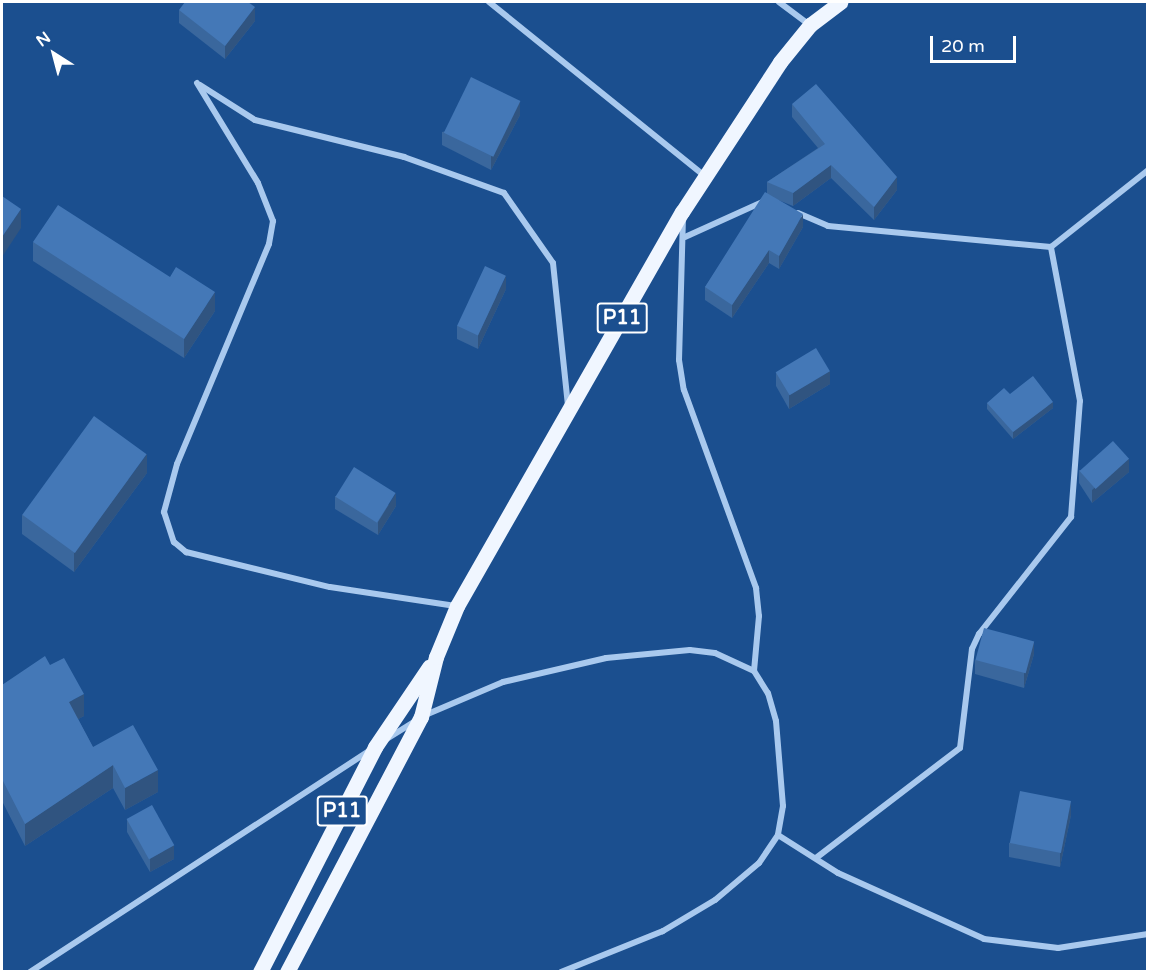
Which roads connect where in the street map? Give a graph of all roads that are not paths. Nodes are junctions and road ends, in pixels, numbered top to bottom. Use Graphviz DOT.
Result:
graph roads {
  1 [pos="489,2"];
  2 [pos="779,2"];
  3 [pos="840,2"];
  4 [pos="810,25"];
  5 [pos="1148,170"];
  6 [pos="706,176"];
  7 [pos="772,202"];
  8 [pos="791,210"];
  9 [pos="682,212"];
  10 [pos="686,237"];
  11 [pos="1051,247"];
  12 [pos="568,412"];
  13 [pos="457,606"];
  14 [pos="436,657"];
  15 [pos="754,671"];
  16 [pos="421,717"];
  17 [pos="375,747"];
  18 [pos="778,835"];
  19 [pos="816,858"];
  20 [pos="1148,934"];
  21 [pos="30,972"];
  22 [pos="260,972"];
  23 [pos="287,972"];
  24 [pos="561,972"];
  1 -- 6 [label="street"];
  2 -- 4 [label="street"];
  3 -- 4 [label="main road, P11"];
  4 -- 6 [label="main road, P11"];
  5 -- 11 [label="street"];
  6 -- 9 [label="main road, P11"];
  7 -- 10 [label="street"];
  8 -- 11 [label="street"];
  9 -- 10 [label="street"];
  9 -- 12 [label="main road, P11"];
  10 -- 15 [label="street"];
  11 -- 19 [label="street"];
  12 -- 13 [label="main road, P11"];
  12 -- 13 [label="street"];
  13 -- 14 [label="main road, P11"];
  14 -- 16 [label="main road, P11"];
  14 -- 17 [label="main road, P11"];
  15 -- 16 [label="street"];
  15 -- 18 [label="street"];
  16 -- 17 [label="street"];
  16 -- 23 [label="main road, P11"];
  17 -- 21 [label="street"];
  17 -- 22 [label="main road, P11"];
  18 -- 19 [label="street"];
  18 -- 24 [label="street"];
  19 -- 20 [label="street"];
}
